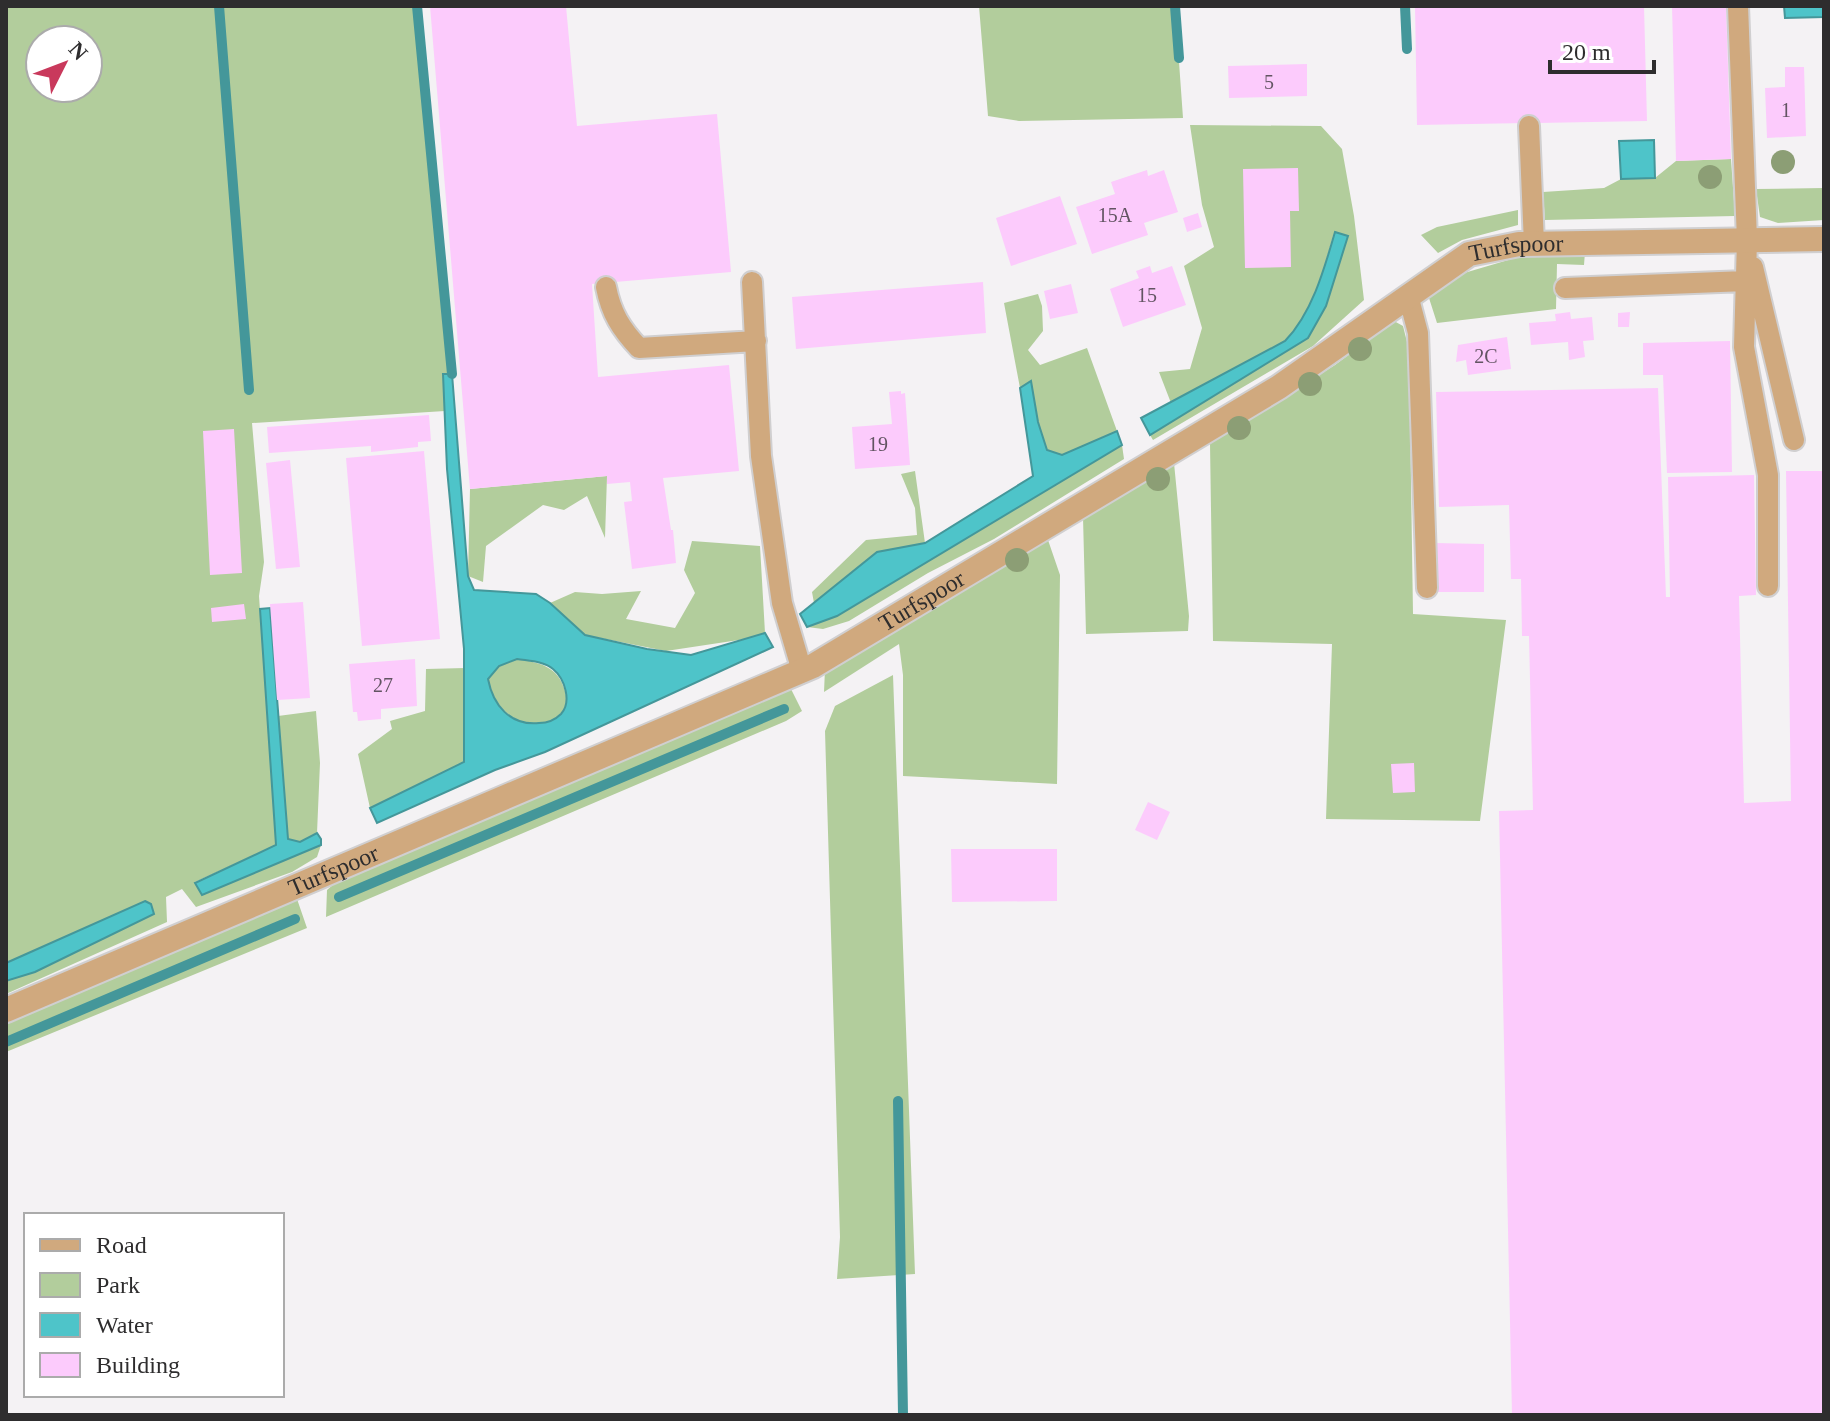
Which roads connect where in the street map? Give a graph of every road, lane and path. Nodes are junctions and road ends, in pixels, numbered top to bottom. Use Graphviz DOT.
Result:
graph roads {
  1 [pos="1738,6"];
  2 [pos="1529,126"];
  3 [pos="1824,239"];
  4 [pos="1747,240"];
  5 [pos="1534,244"];
  6 [pos="1746,281"];
  7 [pos="752,282"];
  8 [pos="606,287"];
  9 [pos="1565,288"];
  10 [pos="1408,295"];
  11 [pos="756,341"];
  12 [pos="1794,440"];
  13 [pos="1768,586"];
  14 [pos="1427,588"];
  15 [pos="802,671"];
  16 [pos="6,1010"];
  1 -- 4 [label="lane"];
  2 -- 5 [label="lane"];
  3 -- 4 [label="street, Turfspoor"];
  4 -- 5 [label="street, Turfspoor"];
  4 -- 6 [label="lane"];
  4 -- 12 [label="lane"];
  5 -- 10 [label="street, Turfspoor"];
  6 -- 9 [label="lane"];
  6 -- 13 [label="lane"];
  7 -- 11 [label="lane"];
  8 -- 11 [label="lane"];
  10 -- 14 [label="lane"];
  10 -- 15 [label="street, Turfspoor"];
  11 -- 15 [label="lane"];
  15 -- 16 [label="street, Turfspoor"];
}
